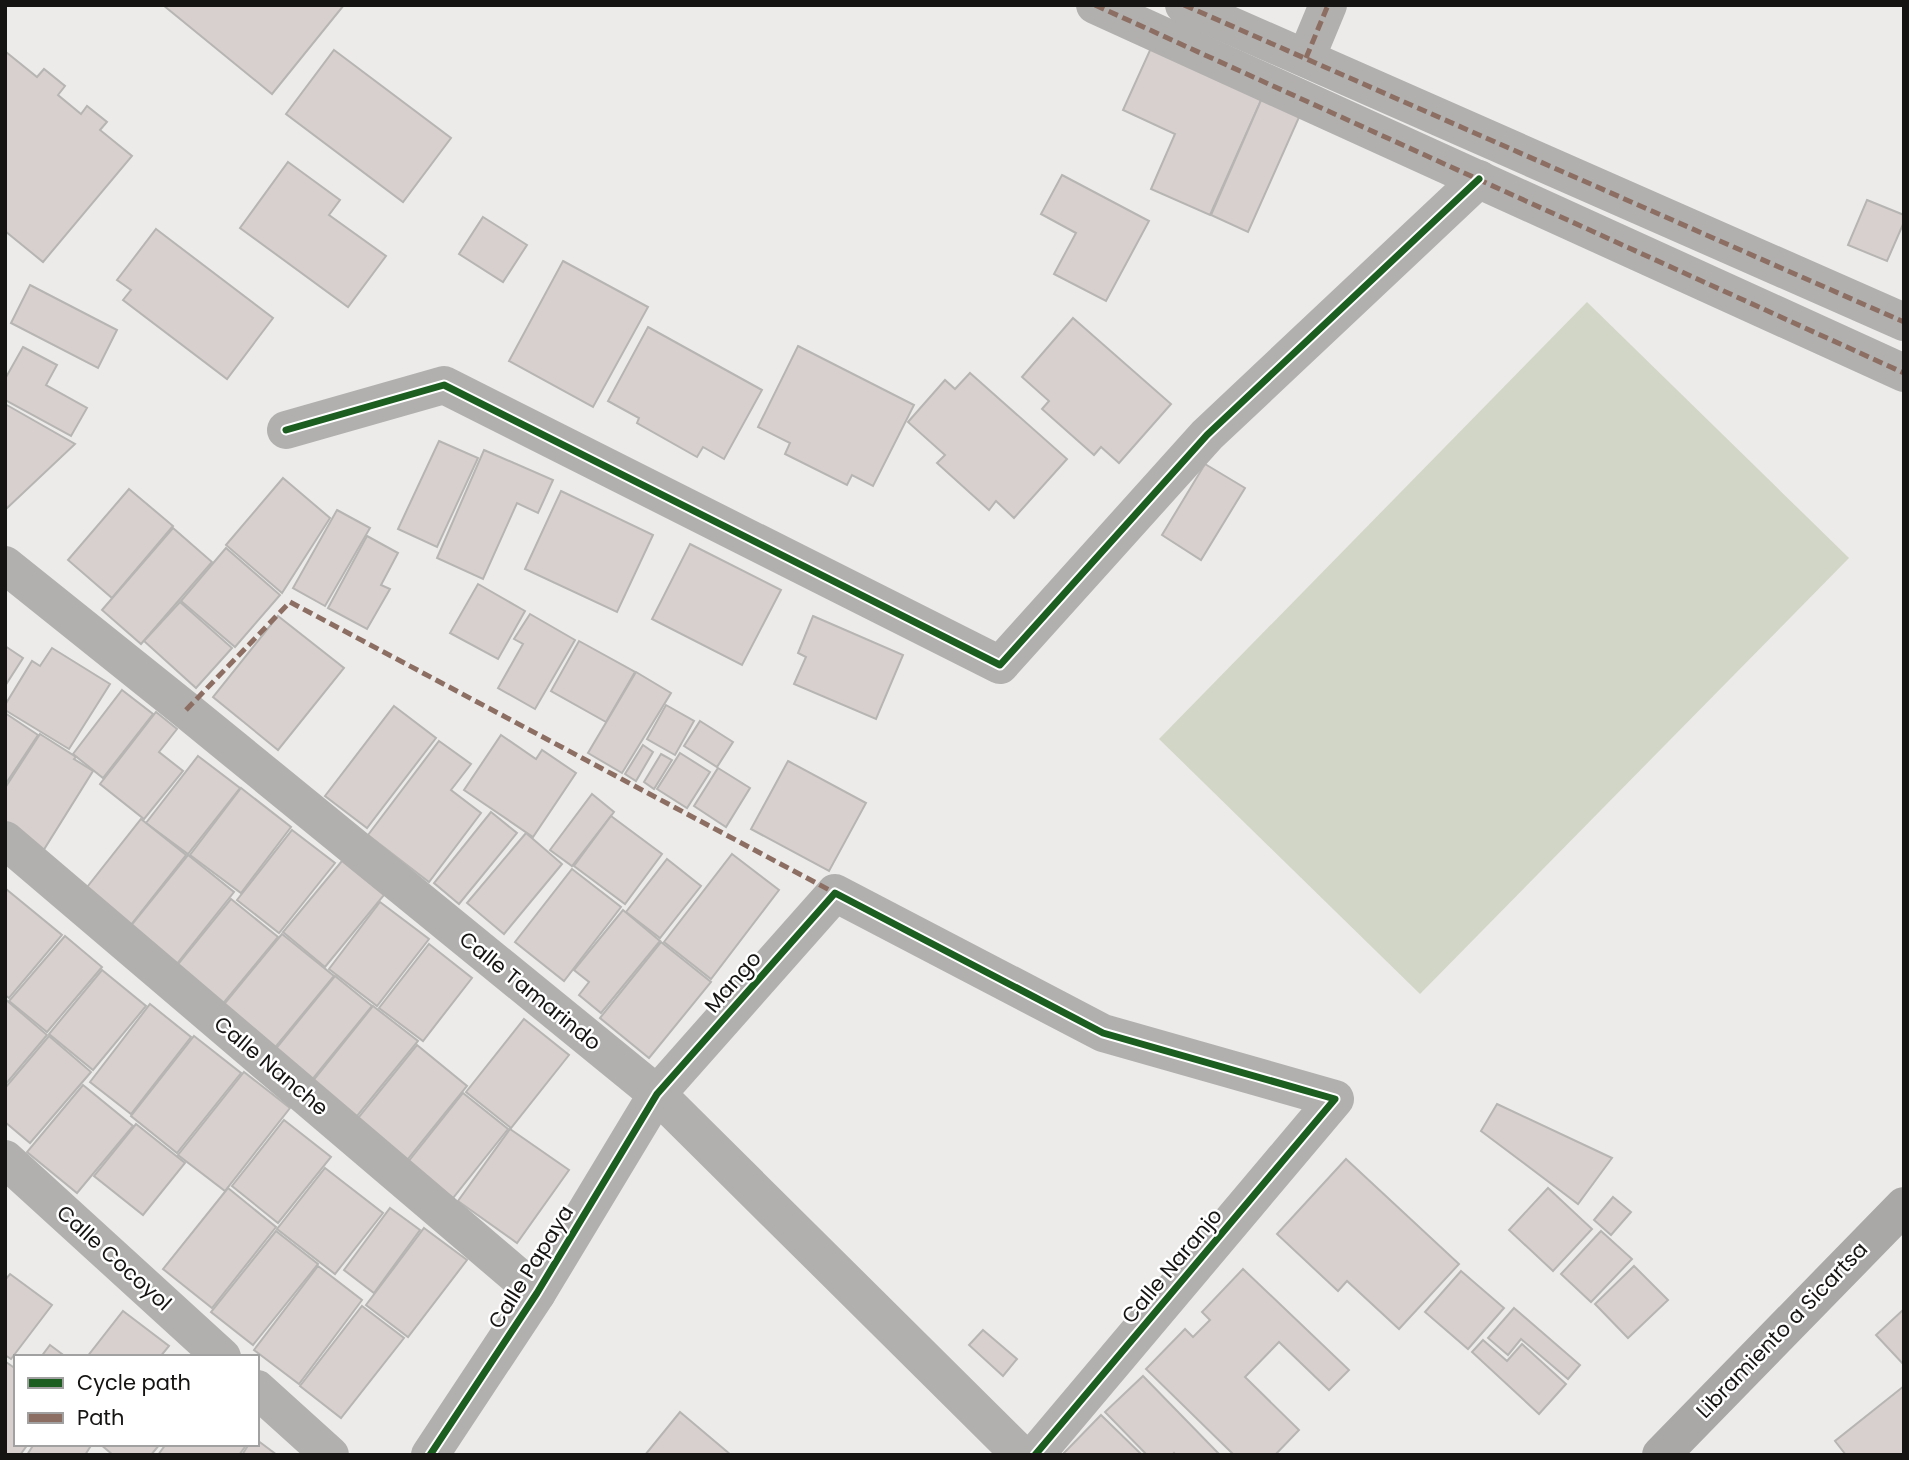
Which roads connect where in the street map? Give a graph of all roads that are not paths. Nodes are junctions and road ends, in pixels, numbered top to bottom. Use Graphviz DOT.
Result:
graph roads {
  1 [pos="1095,5"];
  2 [pos="1184,5"];
  3 [pos="1328,5"];
  4 [pos="1306,58"];
  5 [pos="1479,179"];
  6 [pos="1904,323"];
  7 [pos="1904,373"];
  8 [pos="286,430"];
  9 [pos="5,565"];
  10 [pos="5,840"];
  11 [pos="657,1094"];
  12 [pos="1335,1099"];
  13 [pos="5,1159"];
  14 [pos="1904,1206"];
  15 [pos="537,1293"];
  16 [pos="220,1355"];
  17 [pos="259,1391"];
  18 [pos="330,1455"];
  19 [pos="430,1455"];
  20 [pos="1021,1455"];
  21 [pos="1035,1455"];
  22 [pos="1661,1455"];
  1 -- 5 [label="street"];
  2 -- 4 [label="street"];
  3 -- 4 [label="street"];
  4 -- 6 [label="street"];
  5 -- 7 [label="street"];
  5 -- 8 [label="street"];
  9 -- 11 [label="street, Calle Tamarindo"];
  10 -- 15 [label="street, Calle Nanche"];
  11 -- 12 [label="street, Mango"];
  11 -- 15 [label="street, Calle Papaya"];
  11 -- 20 [label="street, Calle Tamarindo"];
  12 -- 21 [label="street, Calle Naranjo"];
  13 -- 16 [label="street, Calle Cocoyol"];
  14 -- 22 [label="main road, Libramiento a Sicartsa"];
  15 -- 19 [label="street, Calle Papaya"];
  17 -- 18 [label="street"];
}
